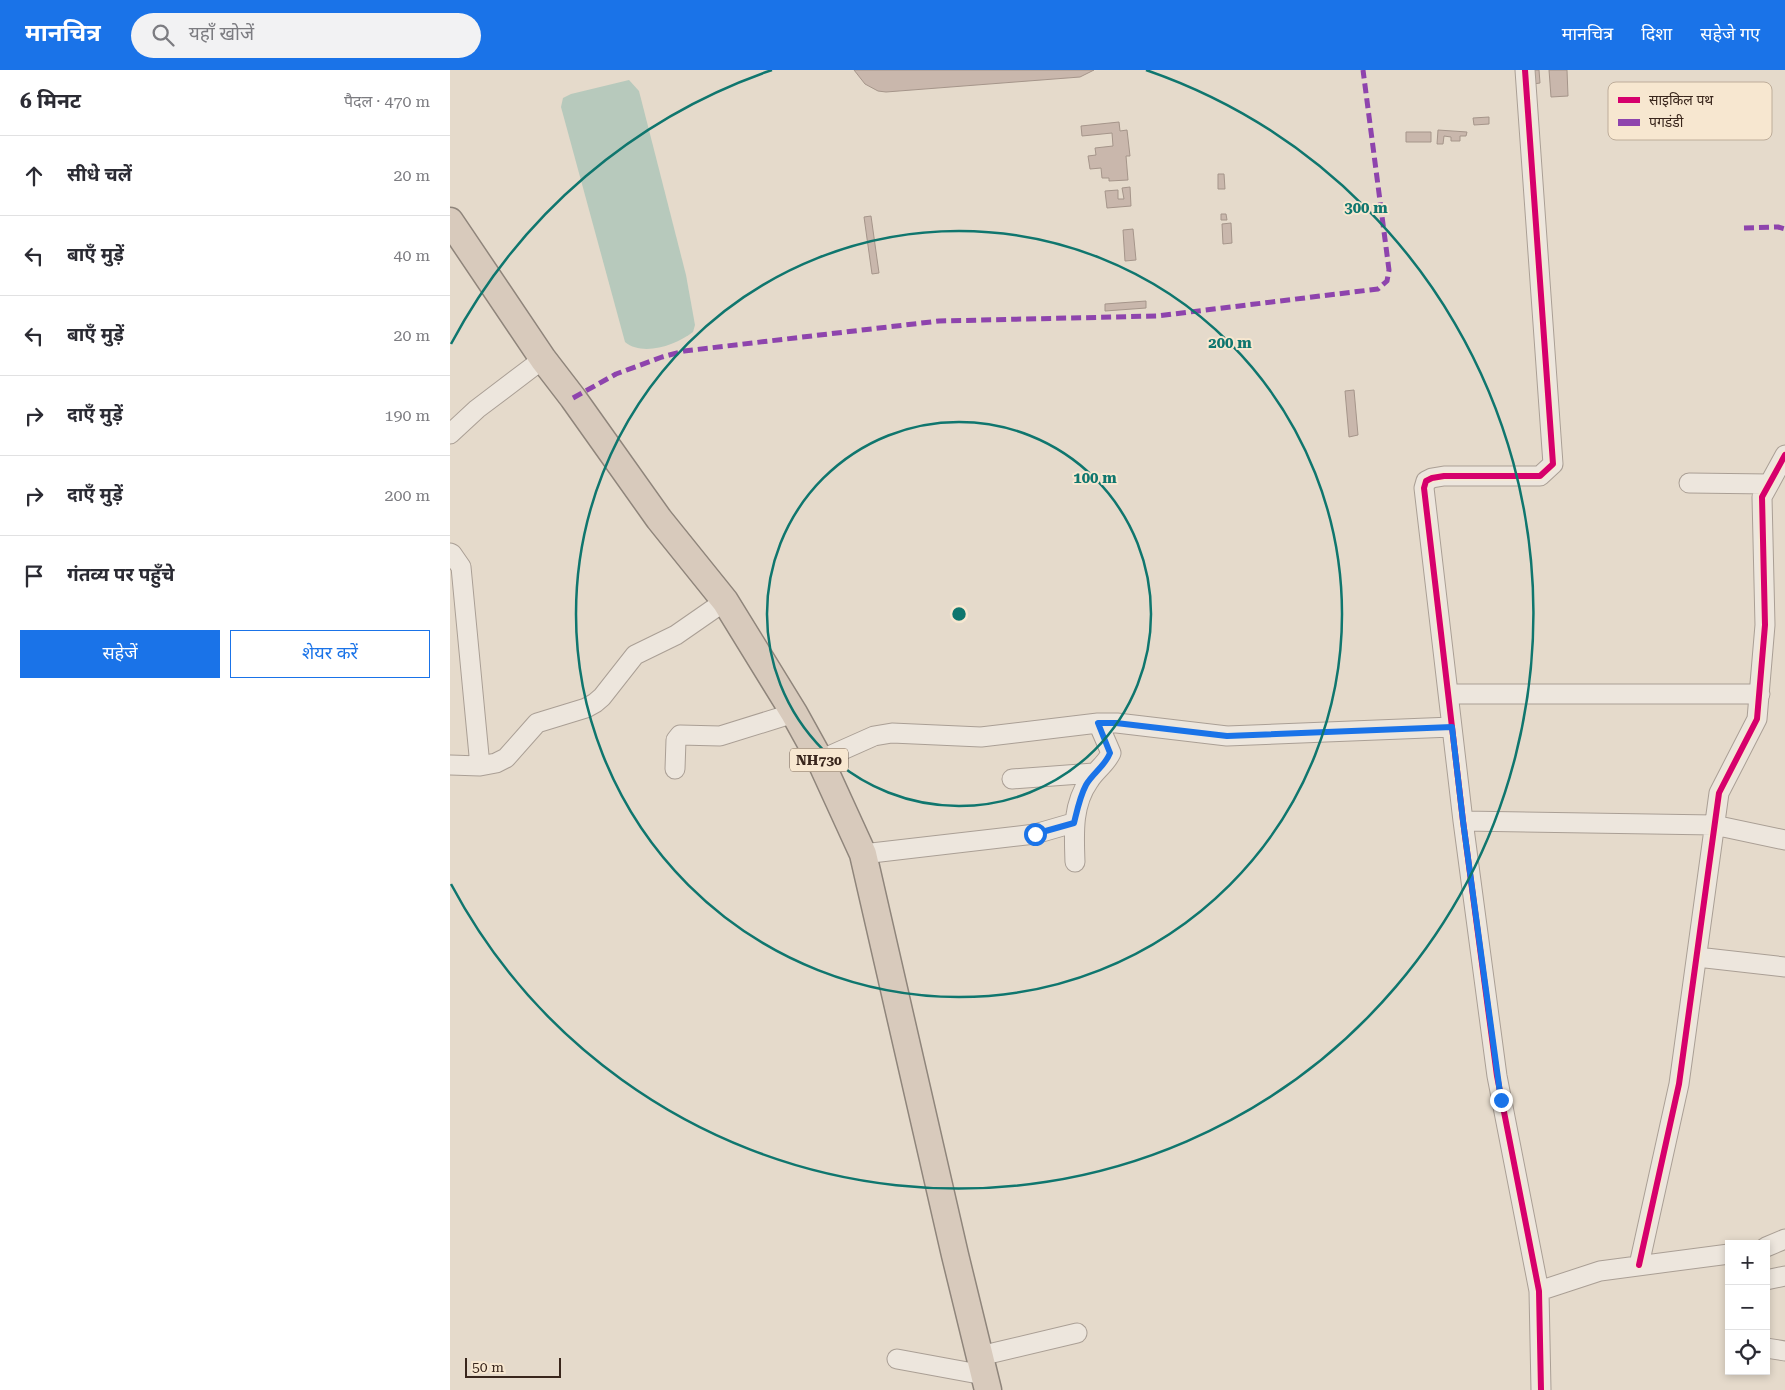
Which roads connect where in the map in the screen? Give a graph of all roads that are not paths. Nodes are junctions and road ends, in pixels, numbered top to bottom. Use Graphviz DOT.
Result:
graph roads {
  1 [pos="1525,70"];
  2 [pos="450,220"];
  3 [pos="543,359"];
  4 [pos="450,434"];
  5 [pos="1785,455"];
  6 [pos="1689,483"];
  7 [pos="1768,484"];
  8 [pos="450,553"];
  9 [pos="458,601"];
  10 [pos="725,601"];
  11 [pos="1448,694"];
  12 [pos="1760,694"];
  13 [pos="794,713"];
  14 [pos="1098,723"];
  15 [pos="1452,727"];
  16 [pos="820,760"];
  17 [pos="450,765"];
  18 [pos="480,766"];
  19 [pos="676,769"];
  20 [pos="1094,773"];
  21 [pos="1012,779"];
  22 [pos="1463,821"];
  23 [pos="1074,823"];
  24 [pos="1714,825"];
  25 [pos="1784,844"];
  26 [pos="863,854"];
  27 [pos="1075,862"];
  28 [pos="1697,957"];
  29 [pos="1785,967"];
  30 [pos="1785,1239"];
  31 [pos="1770,1245"];
  32 [pos="1725,1255"];
  33 [pos="1640,1266"];
  34 [pos="1785,1276"];
  35 [pos="1770,1279"];
  36 [pos="1539,1291"];
  37 [pos="1077,1333"];
  38 [pos="1770,1349"];
  39 [pos="1785,1351"];
  40 [pos="897,1359"];
  41 [pos="984,1374"];
  42 [pos="1541,1390"];
  1 -- 11 [label="street"];
  2 -- 3 [label="highway, NH730"];
  3 -- 4 [label="street"];
  3 -- 10 [label="highway, NH730"];
  5 -- 7 [label="street"];
  6 -- 7 [label="street"];
  7 -- 12 [label="street"];
  8 -- 9 [label="street"];
  9 -- 18 [label="street"];
  10 -- 13 [label="highway, NH730"];
  10 -- 18 [label="street"];
  11 -- 12 [label="street"];
  11 -- 15 [label="street"];
  12 -- 24 [label="street"];
  13 -- 16 [label="highway, NH730"];
  13 -- 19 [label="street"];
  14 -- 15 [label="street"];
  14 -- 16 [label="street"];
  14 -- 20 [label="street"];
  15 -- 22 [label="street"];
  16 -- 26 [label="highway, NH730"];
  17 -- 18 [label="street"];
  20 -- 21 [label="street"];
  20 -- 23 [label="street"];
  22 -- 24 [label="street"];
  22 -- 36 [label="street"];
  23 -- 26 [label="street"];
  23 -- 27 [label="street"];
  24 -- 25 [label="street"];
  24 -- 28 [label="street"];
  26 -- 41 [label="highway, NH730"];
  28 -- 29 [label="street"];
  28 -- 33 [label="street"];
  30 -- 31 [label="street"];
  32 -- 33 [label="street"];
  33 -- 36 [label="street"];
  34 -- 35 [label="street"];
  36 -- 42 [label="street"];
  37 -- 41 [label="street"];
  38 -- 39 [label="street"];
  40 -- 41 [label="street"];
}
